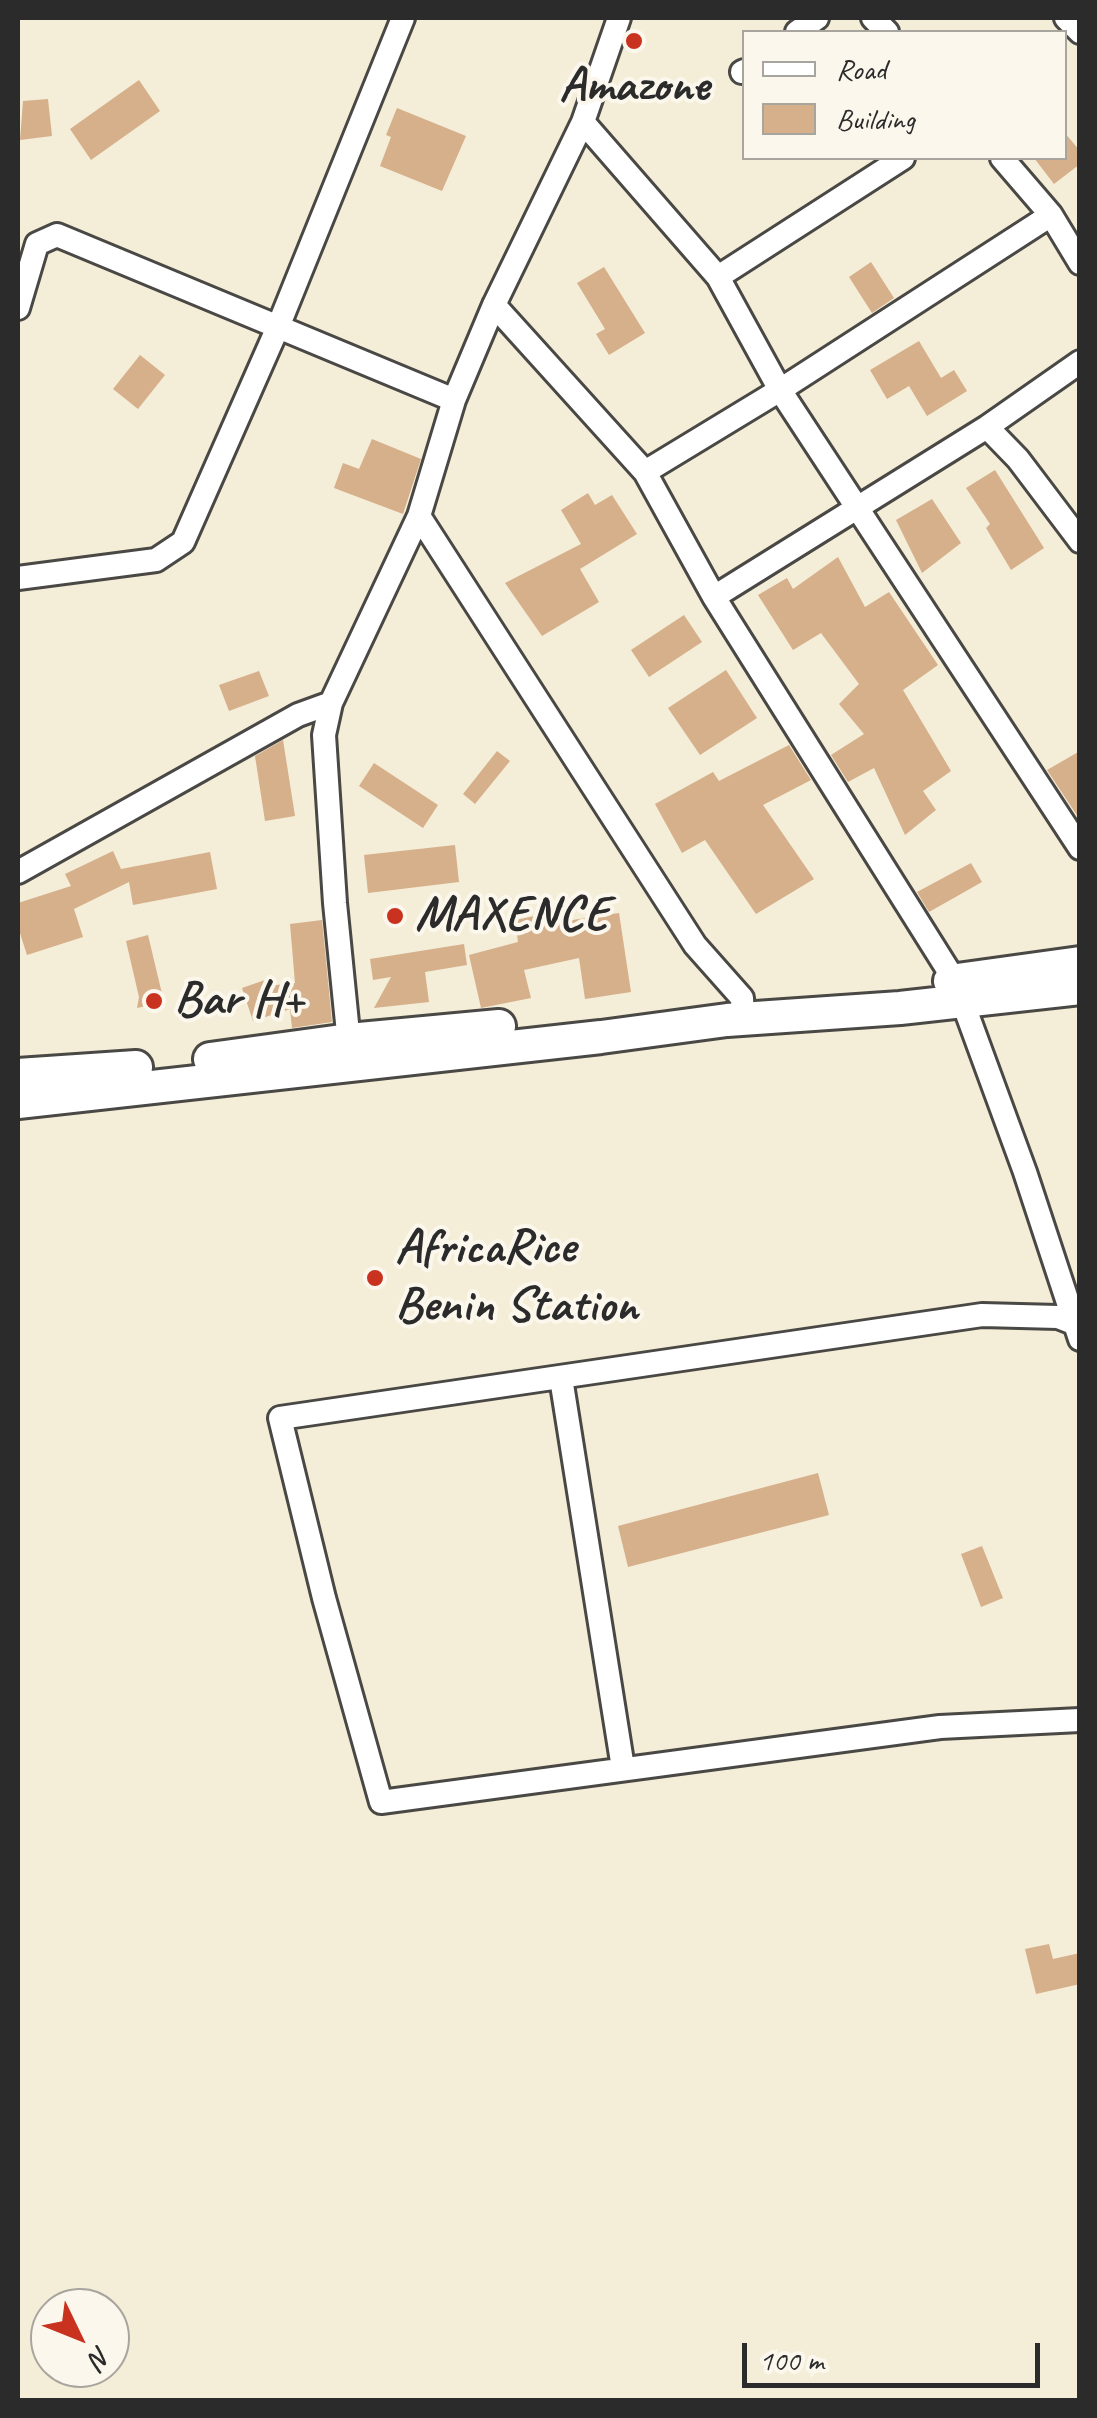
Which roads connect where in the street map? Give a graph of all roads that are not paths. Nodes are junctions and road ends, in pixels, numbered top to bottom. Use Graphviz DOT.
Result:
graph roads {
  1 [pos="403,18"];
  2 [pos="619,18"];
  3 [pos="1066,18"];
  4 [pos="1080,32"];
  5 [pos="583,122"];
  6 [pos="900,160"];
  7 [pos="1004,160"];
  8 [pos="1051,215"];
  9 [pos="1080,263"];
  10 [pos="718,277"];
  11 [pos="494,306"];
  12 [pos="18,308"];
  13 [pos="278,327"];
  14 [pos="1080,362"];
  15 [pos="780,390"];
  16 [pos="454,400"];
  17 [pos="987,426"];
  18 [pos="645,472"];
  19 [pos="856,508"];
  20 [pos="419,516"];
  21 [pos="1080,541"];
  22 [pos="18,578"];
  23 [pos="714,598"];
  24 [pos="331,703"];
  25 [pos="1080,848"];
  26 [pos="18,872"];
  27 [pos="1080,963"];
  28 [pos="1080,988"];
  29 [pos="959,990"];
  30 [pos="743,1008"];
  31 [pos="350,1053"];
  32 [pos="18,1075"];
  33 [pos="18,1102"];
  34 [pos="1078,1332"];
  35 [pos="560,1378"];
  36 [pos="1080,1720"];
  37 [pos="623,1768"];
  1 -- 13 [label="street"];
  2 -- 5 [label="street"];
  3 -- 4 [label="street"];
  5 -- 10 [label="street"];
  5 -- 11 [label="street"];
  6 -- 10 [label="street"];
  7 -- 8 [label="street"];
  8 -- 9 [label="street"];
  8 -- 15 [label="street"];
  10 -- 15 [label="street"];
  11 -- 16 [label="street"];
  11 -- 18 [label="street"];
  12 -- 13 [label="street"];
  13 -- 16 [label="street"];
  13 -- 22 [label="street"];
  14 -- 17 [label="street"];
  15 -- 18 [label="street"];
  15 -- 19 [label="street"];
  16 -- 20 [label="street"];
  17 -- 19 [label="street"];
  17 -- 21 [label="street"];
  18 -- 23 [label="street"];
  19 -- 23 [label="street"];
  19 -- 25 [label="street"];
  20 -- 24 [label="street"];
  20 -- 30 [label="street"];
  23 -- 29 [label="street"];
  24 -- 26 [label="street"];
  24 -- 31 [label="street"];
  27 -- 29 [label="main road"];
  28 -- 29 [label="main road"];
  29 -- 30 [label="main road"];
  29 -- 34 [label="street"];
  30 -- 31 [label="main road"];
  31 -- 32 [label="main road"];
  31 -- 33 [label="main road"];
  34 -- 35 [label="street"];
  35 -- 37 [label="street"];
  35 -- 37 [label="street"];
  36 -- 37 [label="street"];
}
